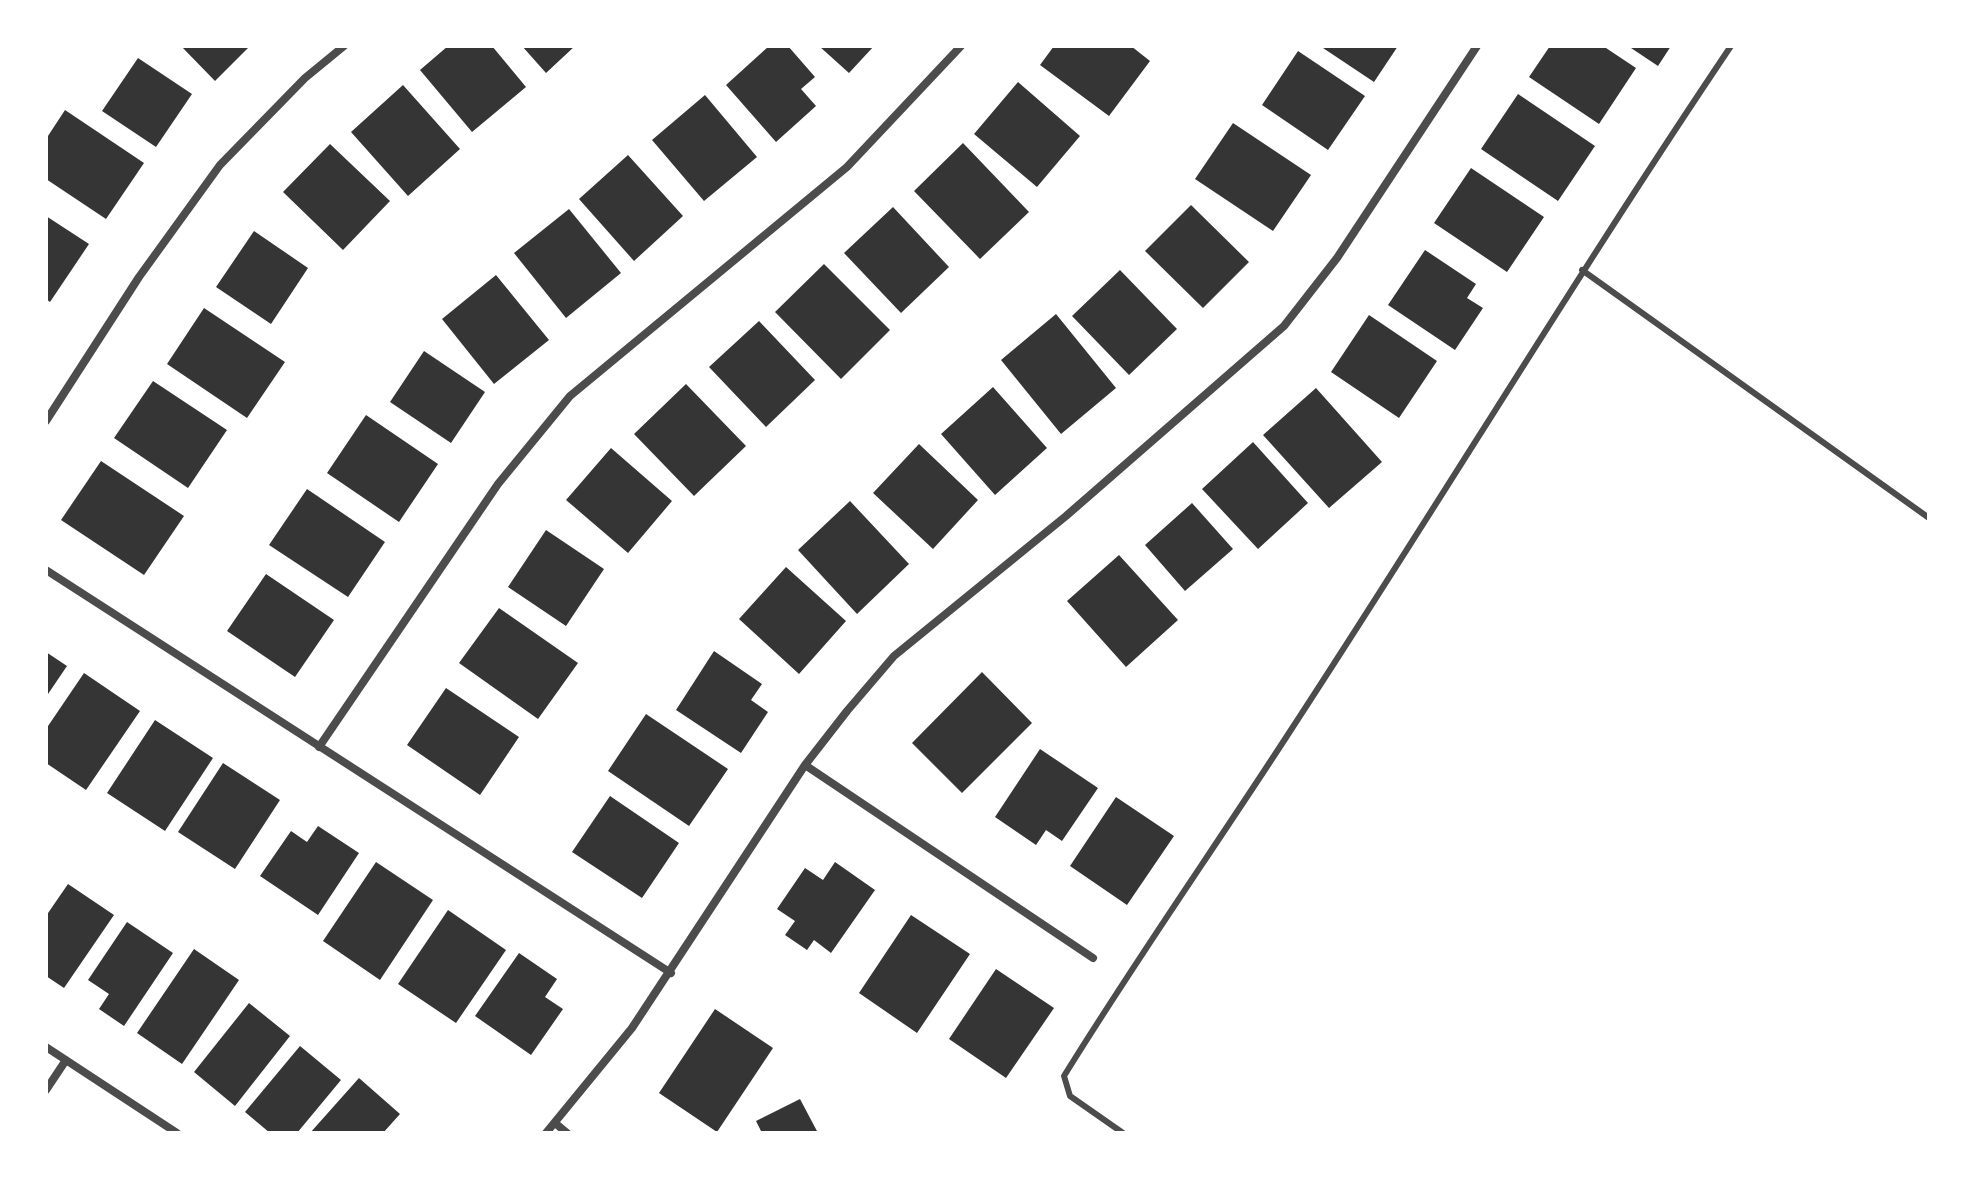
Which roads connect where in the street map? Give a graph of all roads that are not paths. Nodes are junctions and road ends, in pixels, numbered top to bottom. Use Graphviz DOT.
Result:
graph roads {
  1 [pos="344,46"];
  2 [pos="961,46"];
  3 [pos="1477,46"];
  4 [pos="1731,46"];
  5 [pos="1582,270"];
  6 [pos="46,421"];
  7 [pos="1929,518"];
  8 [pos="46,570"];
  9 [pos="319,747"];
  10 [pos="805,765"];
  11 [pos="1093,958"];
  12 [pos="671,973"];
  13 [pos="46,1047"];
  14 [pos="66,1060"];
  15 [pos="46,1090"];
  16 [pos="555,1123"];
  17 [pos="177,1133"];
  18 [pos="546,1133"];
  19 [pos="567,1133"];
  20 [pos="1123,1133"];
  1 -- 6 [label="street"];
  2 -- 9 [label="street"];
  3 -- 10 [label="street"];
  4 -- 5 [label="lane"];
  5 -- 7 [label="lane"];
  5 -- 20 [label="lane"];
  8 -- 9 [label="street"];
  9 -- 12 [label="street"];
  10 -- 11 [label="street"];
  10 -- 12 [label="street"];
  12 -- 16 [label="street"];
  13 -- 14 [label="street"];
  14 -- 15 [label="street"];
  14 -- 17 [label="street"];
  16 -- 18 [label="street"];
  16 -- 19 [label="street"];
}
